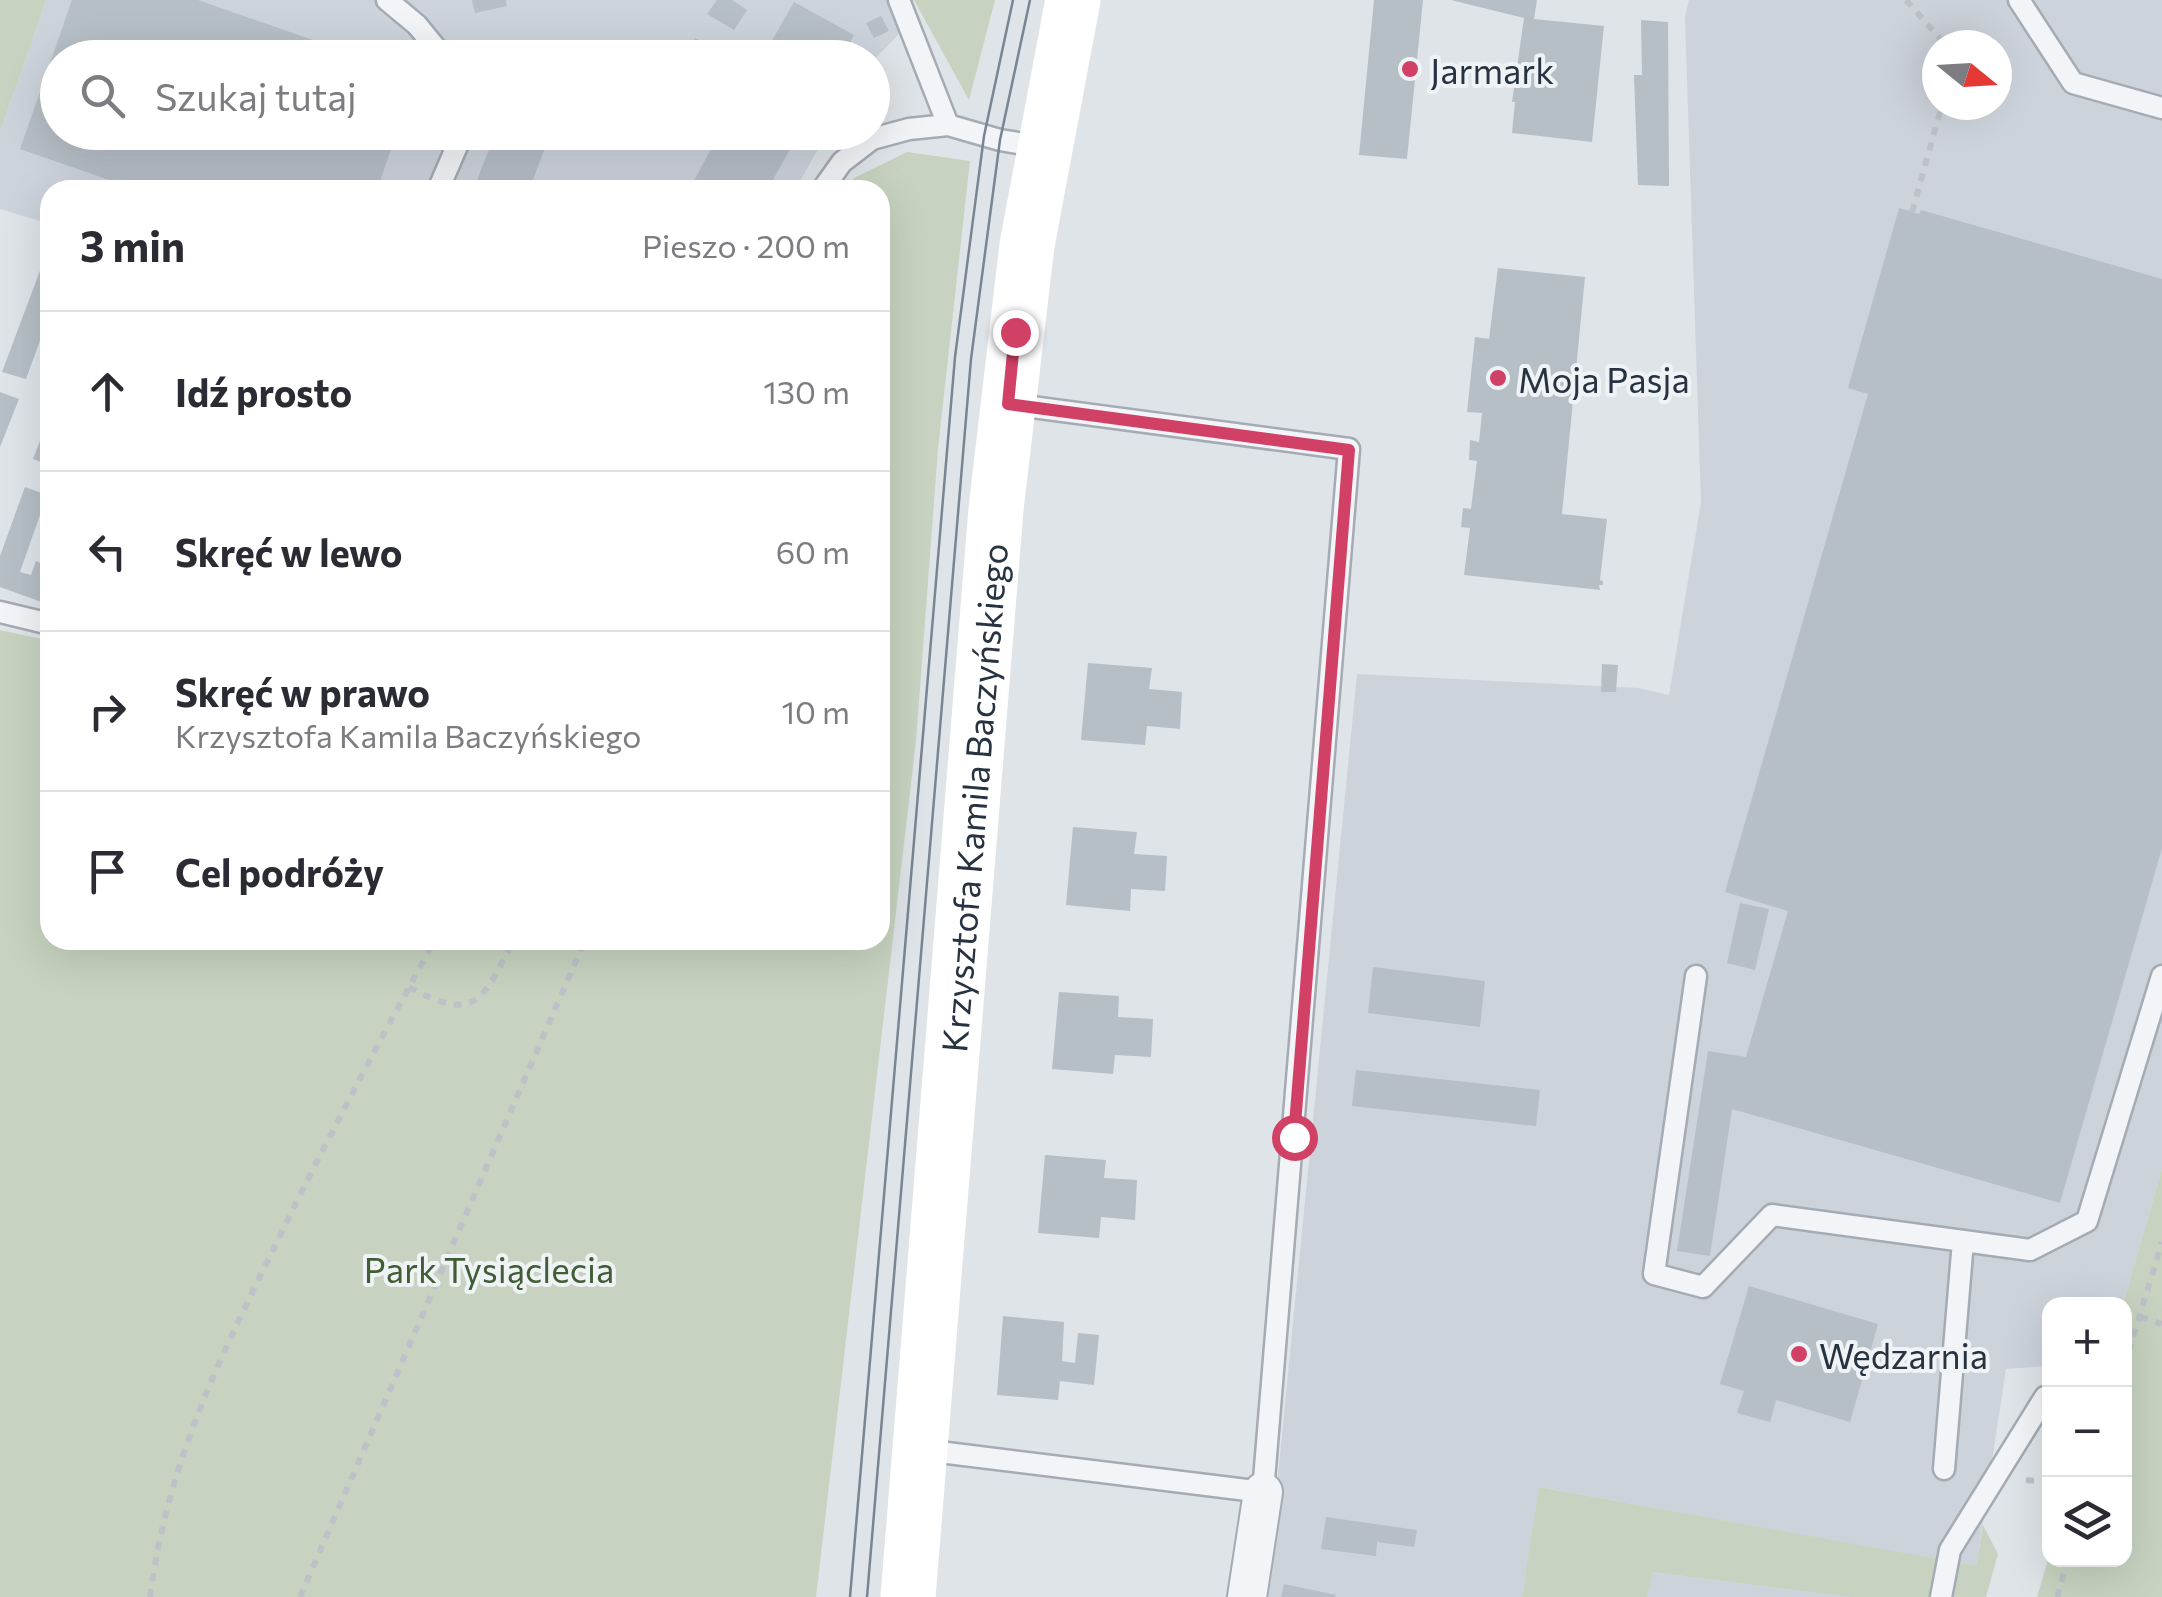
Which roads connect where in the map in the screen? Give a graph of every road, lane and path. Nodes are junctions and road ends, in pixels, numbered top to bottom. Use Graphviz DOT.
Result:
graph roads {
  1 [pos="386,0"];
  2 [pos="899,0"];
  3 [pos="1073,0"];
  4 [pos="1906,0"];
  5 [pos="2020,0"];
  6 [pos="1933,30"];
  7 [pos="429,40"];
  8 [pos="2162,108"];
  9 [pos="1938,120"];
  10 [pos="948,125"];
  11 [pos="890,134"];
  12 [pos="1044,147"];
  13 [pos="456,150"];
  14 [pos="858,150"];
  15 [pos="442,180"];
  16 [pos="829,180"];
  17 [pos="1912,212"];
  18 [pos="1008,404"];
  19 [pos="0,612"];
  20 [pos="40,622"];
  21 [pos="429,950"];
  22 [pos="509,950"];
  23 [pos="581,950"];
  24 [pos="1696,976"];
  25 [pos="2162,976"];
  26 [pos="409,987"];
  27 [pos="1963,1241"];
  28 [pos="2162,1242"];
  29 [pos="2140,1317"];
  30 [pos="2162,1324"];
  31 [pos="2132,1342"];
  32 [pos="2042,1401"];
  33 [pos="920,1450"];
  34 [pos="1944,1470"];
  35 [pos="1263,1492"];
  36 [pos="2066,1567"];
  37 [pos="150,1597"];
  38 [pos="300,1597"];
  39 [pos="908,1597"];
  40 [pos="1247,1597"];
  41 [pos="1942,1597"];
  42 [pos="2057,1597"];
  1 -- 7 [label="lane"];
  2 -- 10 [label="lane"];
  3 -- 12 [label="street, Krzysztofa Kamila Baczyńskiego"];
  4 -- 6 [label="path"];
  5 -- 8 [label="lane"];
  9 -- 17 [label="path"];
  10 -- 11 [label="lane"];
  10 -- 12 [label="lane"];
  12 -- 18 [label="street, Krzysztofa Kamila Baczyńskiego"];
  13 -- 15 [label="lane"];
  14 -- 16 [label="lane"];
  18 -- 33 [label="street, Krzysztofa Kamila Baczyńskiego"];
  18 -- 35 [label="lane"];
  19 -- 20 [label="lane"];
  21 -- 26 [label="path"];
  22 -- 26 [label="path"];
  23 -- 38 [label="path"];
  24 -- 27 [label="lane"];
  25 -- 27 [label="lane"];
  26 -- 37 [label="path"];
  27 -- 34 [label="lane"];
  28 -- 29 [label="path"];
  29 -- 30 [label="path"];
  29 -- 31 [label="path"];
  32 -- 41 [label="lane"];
  33 -- 35 [label="lane"];
  33 -- 39 [label="street, Krzysztofa Kamila Baczyńskiego"];
  35 -- 40 [label="street"];
  36 -- 42 [label="path"];
}
